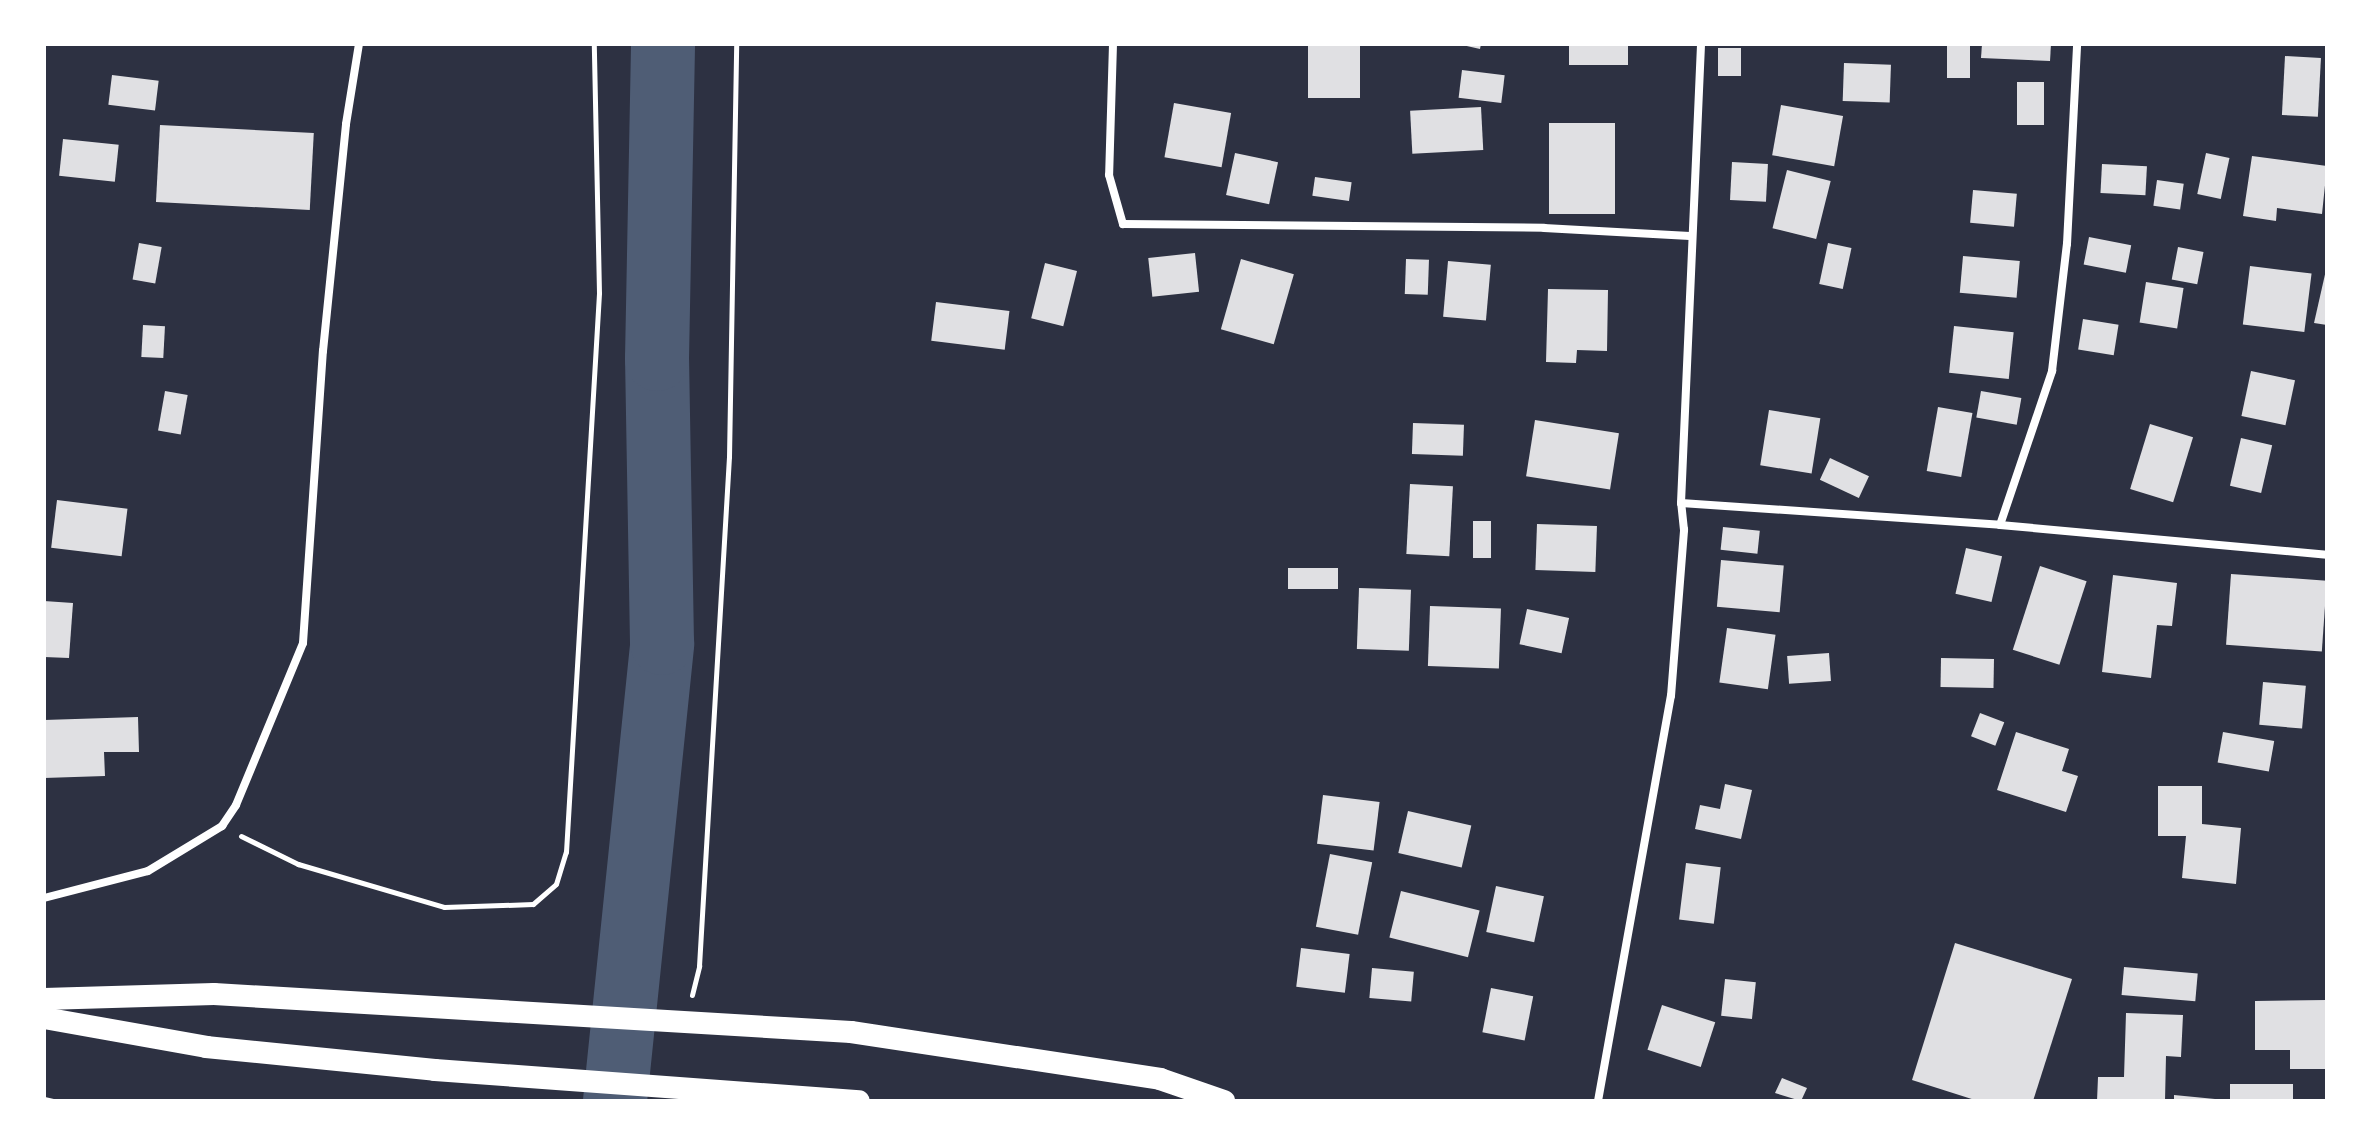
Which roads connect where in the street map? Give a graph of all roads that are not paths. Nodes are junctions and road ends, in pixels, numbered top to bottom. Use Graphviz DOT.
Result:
graph roads {
  1 [pos="359,44"];
  2 [pos="1113,44"];
  3 [pos="1701,44"];
  4 [pos="2077,44"];
  5 [pos="1690,236"];
  6 [pos="1681,503"];
  7 [pos="2000,525"];
  8 [pos="2327,555"];
  9 [pos="44,898"];
  10 [pos="44,999"];
  11 [pos="44,1018"];
  12 [pos="845,1100"];
  13 [pos="859,1101"];
  14 [pos="1224,1101"];
  15 [pos="1598,1101"];
  1 -- 9 [label="street"];
  2 -- 5 [label="street"];
  3 -- 5 [label="street"];
  4 -- 7 [label="street"];
  5 -- 6 [label="street"];
  6 -- 7 [label="street"];
  6 -- 15 [label="street"];
  7 -- 8 [label="street"];
  10 -- 14 [label="highway"];
  11 -- 12 [label="highway"];
  12 -- 13 [label="highway"];
}
